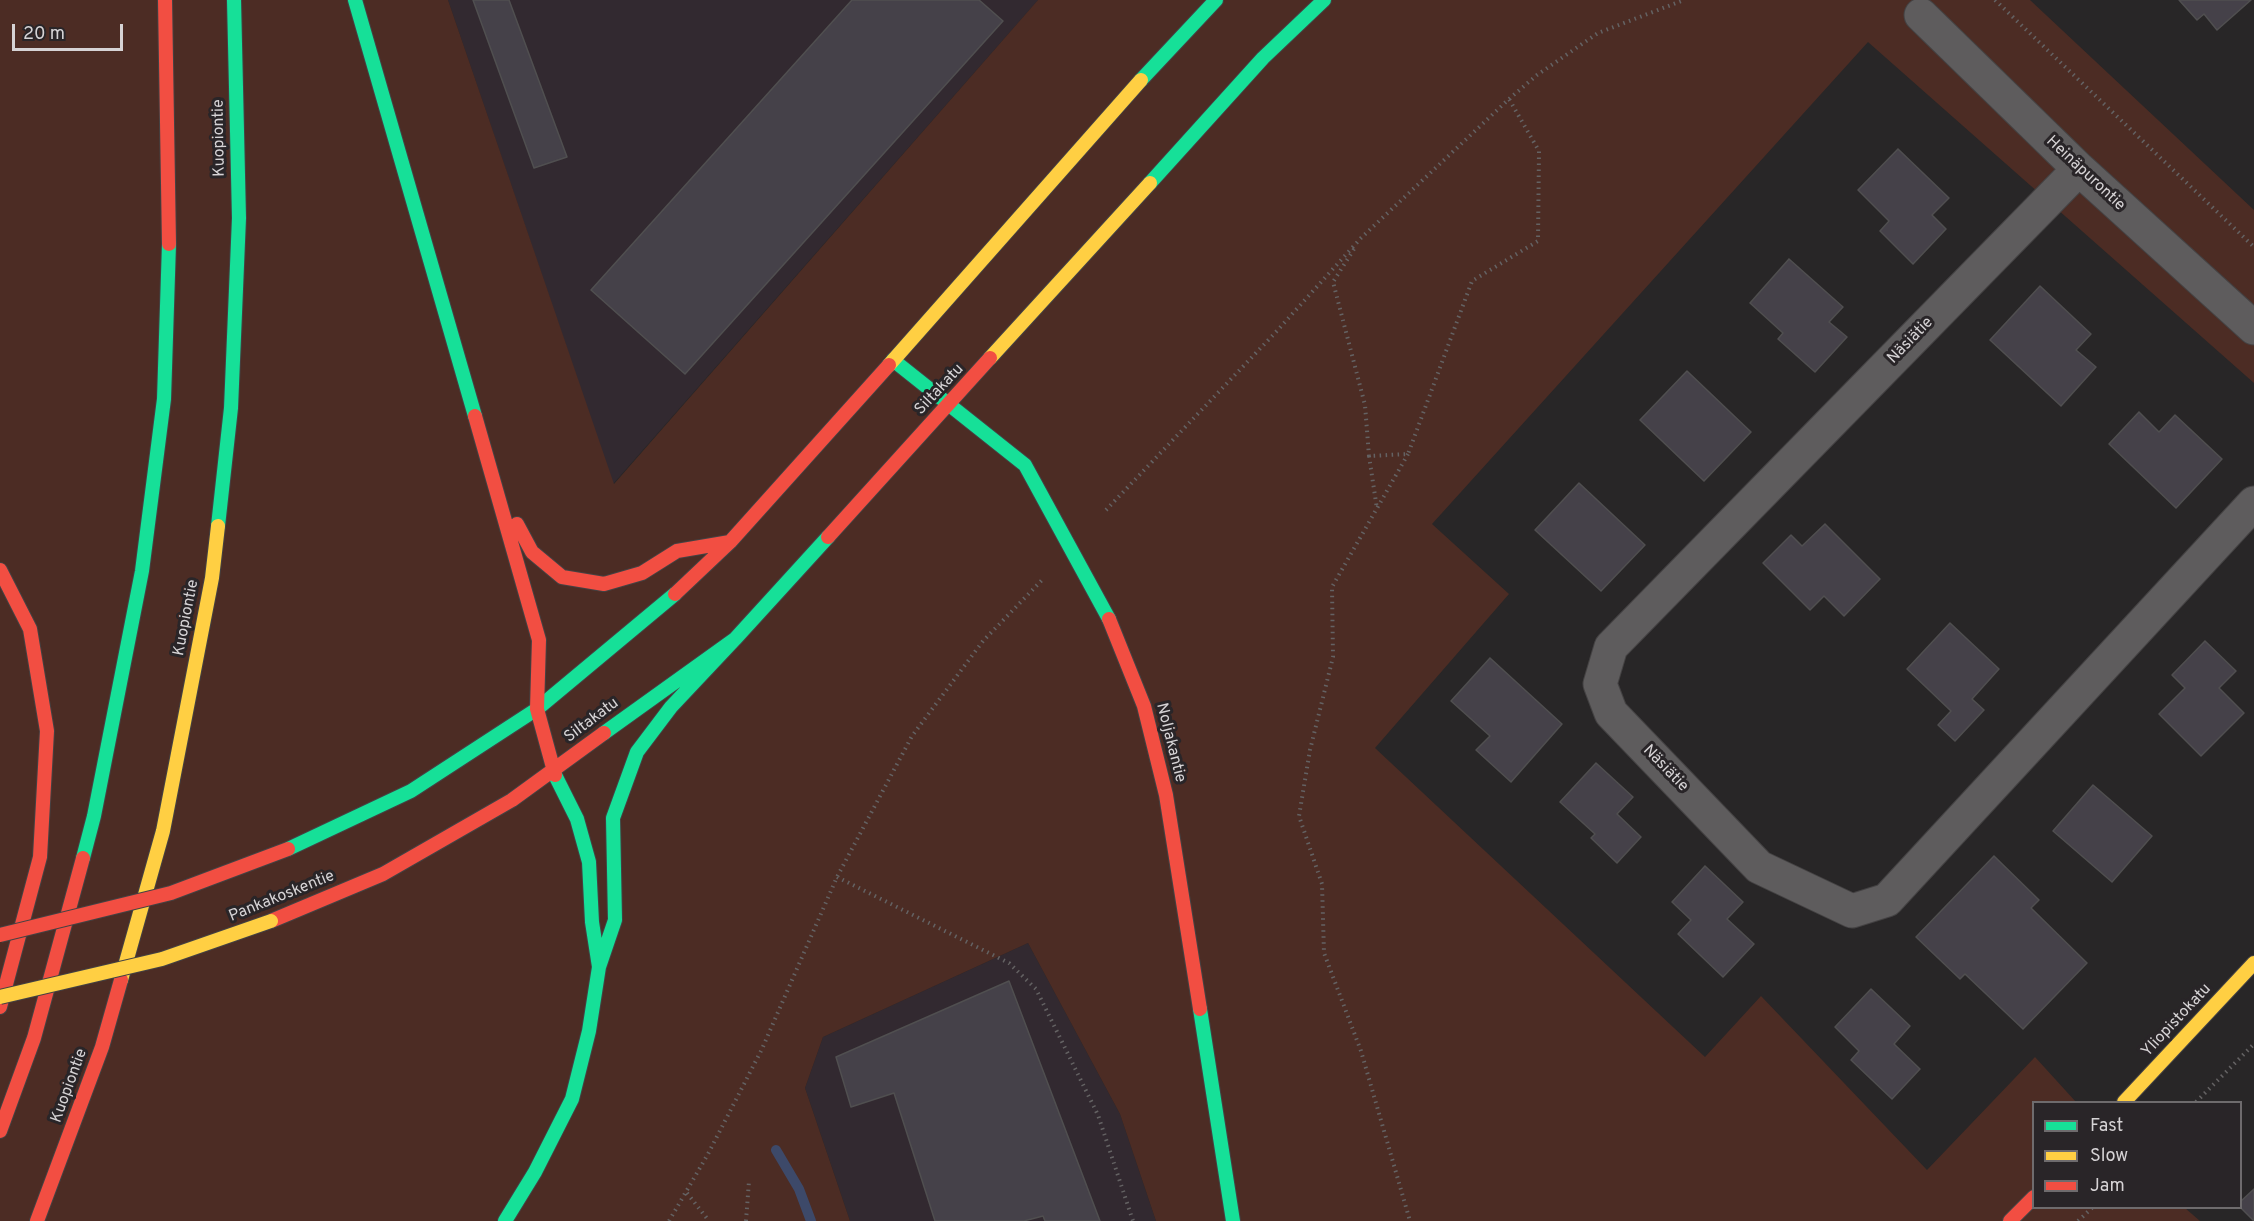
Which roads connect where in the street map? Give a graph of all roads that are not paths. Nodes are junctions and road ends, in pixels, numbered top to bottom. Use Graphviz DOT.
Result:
graph roads {
  1 [pos="165,0"];
  2 [pos="234,0"];
  3 [pos="355,0"];
  4 [pos="1216,0"];
  5 [pos="1324,0"];
  6 [pos="1921,15"];
  7 [pos="2079,169"];
  8 [pos="2254,328"];
  9 [pos="893,360"];
  10 [pos="949,404"];
  11 [pos="497,488"];
  12 [pos="2254,503"];
  13 [pos="730,542"];
  14 [pos="0,570"];
  15 [pos="735,639"];
  16 [pos="537,709"];
  17 [pos="553,771"];
  18 [pos="0,934"];
  19 [pos="2254,963"];
  20 [pos="599,967"];
  21 [pos="0,997"];
  22 [pos="0,1007"];
  23 [pos="2125,1101"];
  24 [pos="0,1131"];
  25 [pos="2032,1199"];
  26 [pos="37,1221"];
  27 [pos="506,1221"];
  28 [pos="1233,1221"];
  29 [pos="2010,1221"];
  1 -- 24 [label="main road"];
  2 -- 26 [label="main road, Kuopiontie"];
  3 -- 11 [label="main road"];
  4 -- 9 [label="main road"];
  5 -- 10 [label="main road, Siltakatu"];
  6 -- 7 [label="street, Heinäpurontie"];
  7 -- 8 [label="street, Heinäpurontie"];
  7 -- 12 [label="street, Näsiätie"];
  9 -- 10 [label="main road, Noljakantie"];
  9 -- 13 [label="main road"];
  10 -- 15 [label="main road, Siltakatu"];
  10 -- 28 [label="main road, Noljakantie"];
  11 -- 13 [label="main road"];
  11 -- 16 [label="main road"];
  13 -- 16 [label="main road"];
  14 -- 22 [label="main road"];
  15 -- 17 [label="main road, Siltakatu"];
  15 -- 20 [label="main road"];
  16 -- 17 [label="main road"];
  16 -- 18 [label="main road, bridge"];
  17 -- 20 [label="main road"];
  17 -- 21 [label="main road, Pankakoskentie, bridge"];
  19 -- 23 [label="main road, Yliopistokatu"];
  20 -- 27 [label="main road"];
  25 -- 29 [label="main road"];
}
